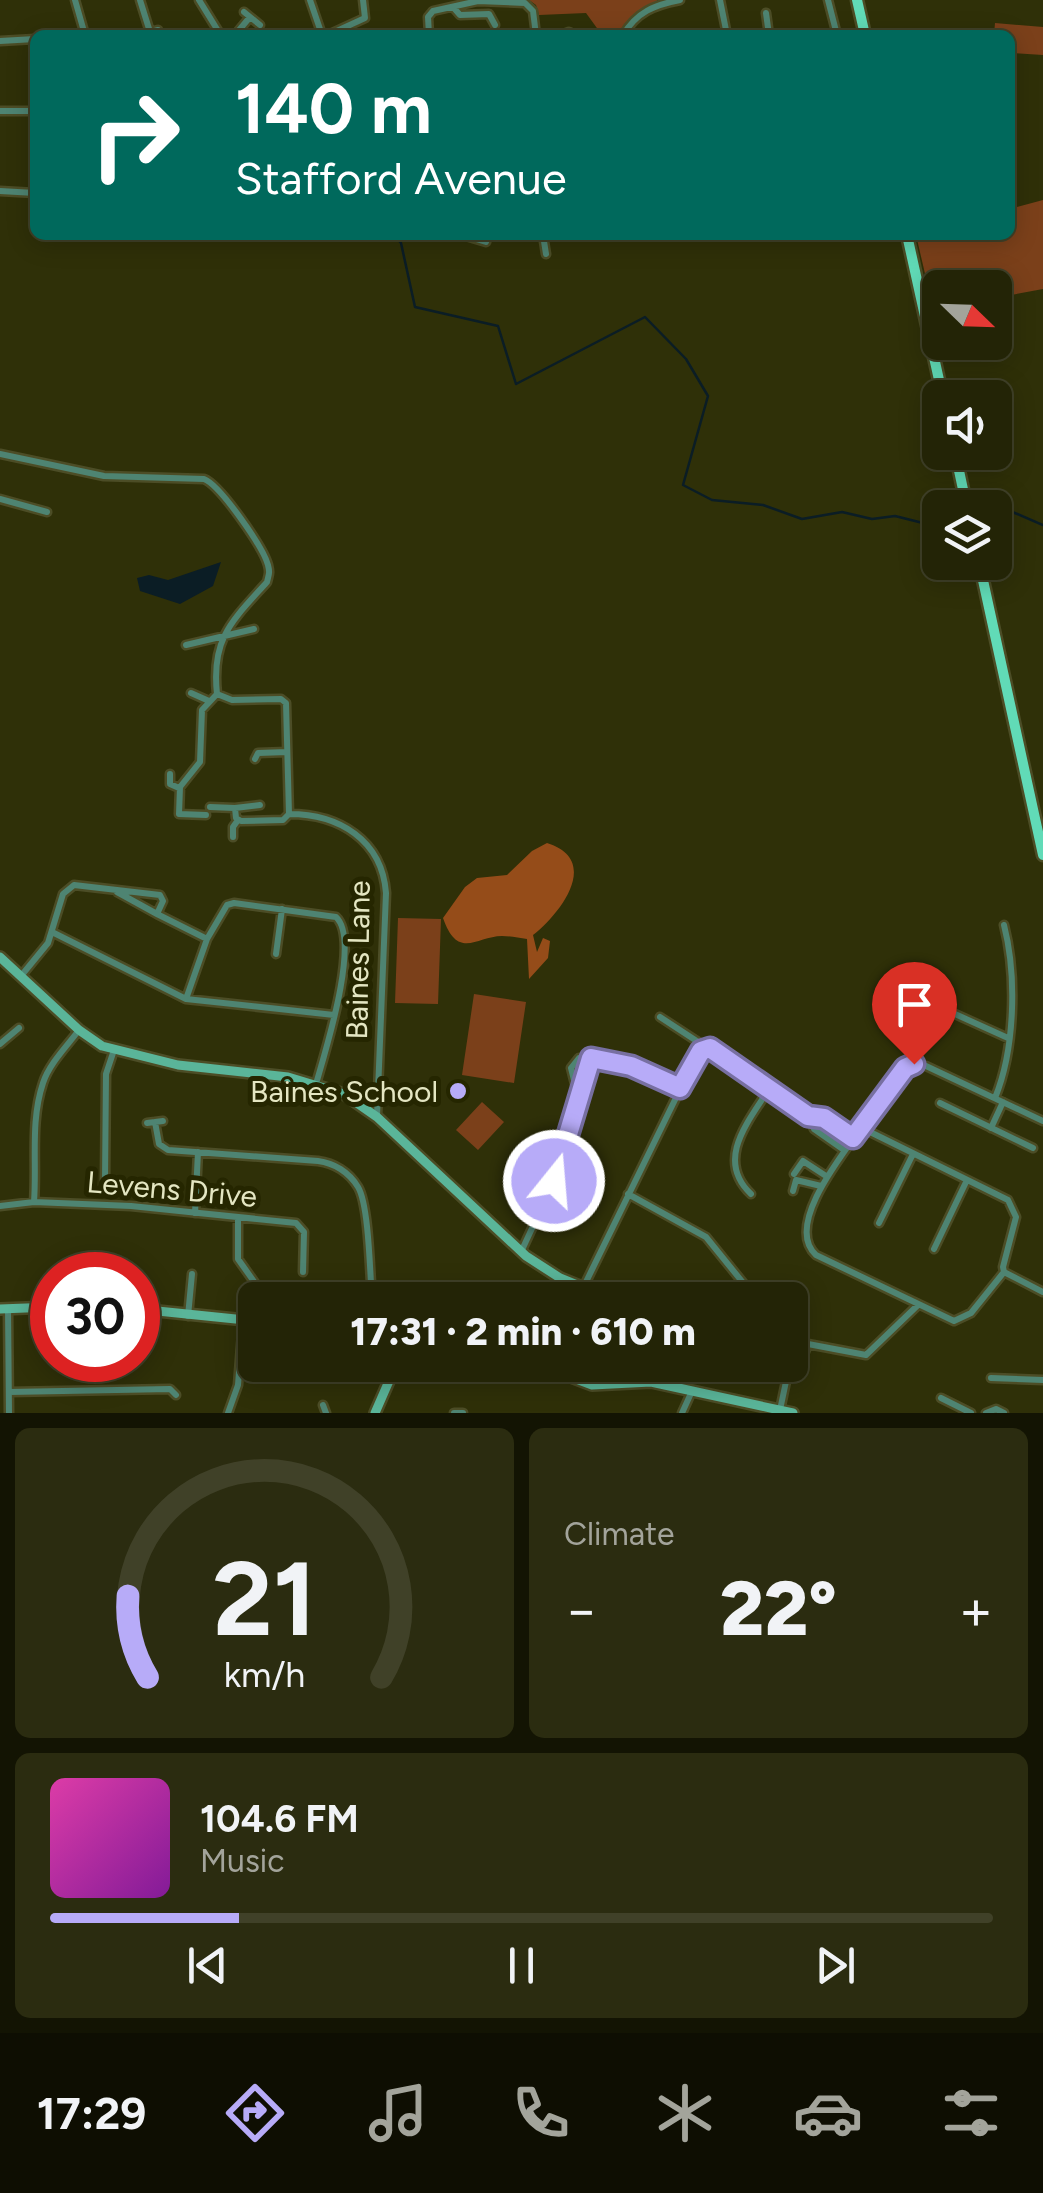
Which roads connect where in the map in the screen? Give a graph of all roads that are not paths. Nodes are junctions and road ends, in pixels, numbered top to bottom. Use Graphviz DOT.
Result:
graph roads {
  1 [pos="75,0"];
  2 [pos="140,0"];
  3 [pos="199,0"];
  4 [pos="310,0"];
  5 [pos="363,0"];
  6 [pos="680,0"];
  7 [pos="720,0"];
  8 [pos="828,0"];
  9 [pos="858,0"];
  10 [pos="478,1"];
  11 [pos="453,6"];
  12 [pos="766,14"];
  13 [pos="260,25"];
  14 [pos="494,25"];
  15 [pos="84,30"];
  16 [pos="149,30"];
  17 [pos="218,30"];
  18 [pos="238,30"];
  19 [pos="323,30"];
  20 [pos="337,30"];
  21 [pos="429,30"];
  22 [pos="535,30"];
  23 [pos="626,30"];
  24 [pos="726,30"];
  25 [pos="768,30"];
  26 [pos="836,30"];
  27 [pos="863,30"];
  28 [pos="30,39"];
  29 [pos="0,40"];
  30 [pos="30,110"];
  31 [pos="0,112"];
  32 [pos="0,191"];
  33 [pos="30,193"];
  34 [pos="543,240"];
  35 [pos="908,240"];
  36 [pos="546,254"];
  37 [pos="939,380"];
  38 [pos="0,454"];
  39 [pos="0,498"];
  40 [pos="48,512"];
  41 [pos="983,580"];
  42 [pos="254,629"];
  43 [pos="223,636"];
  44 [pos="186,646"];
  45 [pos="190,694"];
  46 [pos="217,694"];
  47 [pos="209,700"];
  48 [pos="256,752"];
  49 [pos="287,752"];
  50 [pos="170,774"];
  51 [pos="180,788"];
  52 [pos="260,805"];
  53 [pos="235,808"];
  54 [pos="289,814"];
  55 [pos="238,820"];
  56 [pos="232,837"];
  57 [pos="1043,856"];
  58 [pos="116,891"];
  59 [pos="282,909"];
  60 [pos="157,914"];
  61 [pos="1004,925"];
  62 [pos="52,932"];
  63 [pos="207,939"];
  64 [pos="276,954"];
  65 [pos="0,957"];
  66 [pos="21,976"];
  67 [pos="186,1000"];
  68 [pos="955,1014"];
  69 [pos="334,1015"];
  70 [pos="660,1017"];
  71 [pos="19,1028"];
  72 [pos="79,1030"];
  73 [pos="1008,1038"];
  74 [pos="0,1044"];
  75 [pos="706,1048"];
  76 [pos="114,1050"];
  77 [pos="591,1058"];
  78 [pos="316,1084"];
  79 [pos="680,1088"];
  80 [pos="769,1089"];
  81 [pos="579,1100"];
  82 [pos="999,1100"];
  83 [pos="943,1107"];
  84 [pos="376,1116"];
  85 [pos="808,1116"];
  86 [pos="1043,1121"];
  87 [pos="155,1122"];
  88 [pos="862,1128"];
  89 [pos="991,1128"];
  90 [pos="853,1138"];
  91 [pos="1027,1148"];
  92 [pos="844,1150"];
  93 [pos="198,1152"];
  94 [pos="913,1154"];
  95 [pos="794,1174"];
  96 [pos="826,1176"];
  97 [pos="105,1180"];
  98 [pos="967,1180"];
  99 [pos="820,1186"];
  100 [pos="793,1191"];
  101 [pos="628,1194"];
  102 [pos="751,1194"];
  103 [pos="34,1202"];
  104 [pos="0,1206"];
  105 [pos="195,1213"];
  106 [pos="238,1217"];
  107 [pos="879,1223"];
  108 [pos="934,1250"];
  109 [pos="521,1252"];
  110 [pos="300,1266"];
  111 [pos="1004,1272"];
  112 [pos="192,1274"];
  113 [pos="254,1282"];
  114 [pos="370,1282"];
  115 [pos="574,1282"];
  116 [pos="586,1282"];
  117 [pos="743,1282"];
  118 [pos="1043,1292"];
  119 [pos="918,1306"];
  120 [pos="30,1307"];
  121 [pos="4,1308"];
  122 [pos="160,1312"];
  123 [pos="188,1316"];
  124 [pos="238,1320"];
  125 [pos="808,1344"];
  126 [pos="996,1376"];
  127 [pos="1043,1380"];
  128 [pos="238,1382"];
  129 [pos="389,1382"];
  130 [pos="586,1382"];
  131 [pos="650,1382"];
  132 [pos="650,1382"];
  133 [pos="674,1382"];
  134 [pos="786,1382"];
  135 [pos="673,1386"];
  136 [pos="173,1389"];
  137 [pos="692,1391"];
  138 [pos="9,1392"];
  139 [pos="940,1398"];
  140 [pos="780,1410"];
  141 [pos="10,1413"];
  142 [pos="228,1413"];
  143 [pos="375,1413"];
  144 [pos="454,1413"];
  145 [pos="463,1413"];
  146 [pos="682,1413"];
  147 [pos="793,1413"];
  148 [pos="971,1413"];
  149 [pos="986,1413"];
  150 [pos="1004,1413"];
  1 -- 15 [label="street"];
  2 -- 16 [label="street"];
  3 -- 17 [label="street"];
  4 -- 19 [label="street"];
  5 -- 20 [label="street"];
  6 -- 23 [label="street"];
  7 -- 24 [label="street"];
  8 -- 26 [label="street"];
  9 -- 27 [label="main road"];
  10 -- 11 [label="street"];
  10 -- 22 [label="street"];
  11 -- 14 [label="street"];
  11 -- 21 [label="street"];
  12 -- 25 [label="street"];
  13 -- 18 [label="street"];
  28 -- 29 [label="street"];
  30 -- 31 [label="street"];
  32 -- 33 [label="street"];
  34 -- 36 [label="street"];
  35 -- 37 [label="main road"];
  38 -- 43 [label="street"];
  39 -- 40 [label="street"];
  41 -- 57 [label="main road"];
  42 -- 43 [label="street"];
  43 -- 44 [label="street"];
  43 -- 46 [label="street"];
  45 -- 47 [label="street"];
  46 -- 47 [label="street"];
  46 -- 49 [label="street"];
  47 -- 51 [label="street"];
  48 -- 49 [label="street"];
  49 -- 54 [label="street"];
  50 -- 51 [label="street"];
  51 -- 53 [label="street"];
  52 -- 53 [label="street"];
  53 -- 55 [label="street"];
  54 -- 55 [label="street"];
  54 -- 84 [label="street, Baines Lane"];
  55 -- 56 [label="street"];
  58 -- 60 [label="street"];
  58 -- 60 [label="street"];
  58 -- 62 [label="street"];
  59 -- 63 [label="street"];
  59 -- 64 [label="street"];
  59 -- 69 [label="street"];
  60 -- 63 [label="street"];
  61 -- 73 [label="street"];
  62 -- 66 [label="street"];
  62 -- 67 [label="street"];
  63 -- 67 [label="street"];
  65 -- 66 [label="street"];
  66 -- 72 [label="street"];
  67 -- 69 [label="street"];
  68 -- 73 [label="street"];
  69 -- 78 [label="street"];
  70 -- 75 [label="street"];
  71 -- 74 [label="street"];
  72 -- 76 [label="street"];
  72 -- 103 [label="street"];
  73 -- 82 [label="street"];
  75 -- 79 [label="street"];
  75 -- 80 [label="street"];
  76 -- 78 [label="street"];
  76 -- 97 [label="street"];
  77 -- 79 [label="street"];
  77 -- 81 [label="street"];
  77 -- 81 [label="street"];
  78 -- 84 [label="street"];
  79 -- 101 [label="street"];
  80 -- 85 [label="street"];
  80 -- 102 [label="street"];
  81 -- 109 [label="street"];
  82 -- 86 [label="street"];
  82 -- 88 [label="street"];
  82 -- 89 [label="street"];
  83 -- 89 [label="street"];
  84 -- 109 [label="street"];
  85 -- 90 [label="street"];
  85 -- 92 [label="street"];
  87 -- 93 [label="street"];
  88 -- 90 [label="street"];
  88 -- 94 [label="street"];
  89 -- 91 [label="street"];
  90 -- 92 [label="street"];
  92 -- 96 [label="street"];
  93 -- 105 [label="street"];
  93 -- 114 [label="street"];
  94 -- 98 [label="street"];
  94 -- 107 [label="street"];
  95 -- 96 [label="street"];
  96 -- 99 [label="street"];
  98 -- 108 [label="street"];
  98 -- 111 [label="street"];
  99 -- 100 [label="street"];
  99 -- 119 [label="street"];
  101 -- 116 [label="street"];
  101 -- 117 [label="street"];
  103 -- 104 [label="street, Levens Drive"];
  103 -- 105 [label="street, Levens Drive"];
  105 -- 106 [label="street, Levens Drive"];
  106 -- 110 [label="street, Levens Drive"];
  106 -- 113 [label="street"];
  109 -- 115 [label="street"];
  111 -- 118 [label="street"];
  111 -- 119 [label="street"];
  112 -- 123 [label="street"];
  119 -- 125 [label="street"];
  120 -- 121 [label="street"];
  121 -- 138 [label="street"];
  122 -- 123 [label="street"];
  123 -- 124 [label="street"];
  126 -- 127 [label="street"];
  128 -- 142 [label="street"];
  129 -- 143 [label="street"];
  130 -- 131 [label="street"];
  132 -- 135 [label="street"];
  133 -- 135 [label="street"];
  134 -- 140 [label="street"];
  135 -- 137 [label="street"];
  136 -- 138 [label="street"];
  137 -- 140 [label="street"];
  137 -- 146 [label="street"];
  138 -- 141 [label="street"];
  139 -- 148 [label="street"];
  140 -- 147 [label="street"];
  144 -- 145 [label="street"];
  149 -- 150 [label="street"];
}
